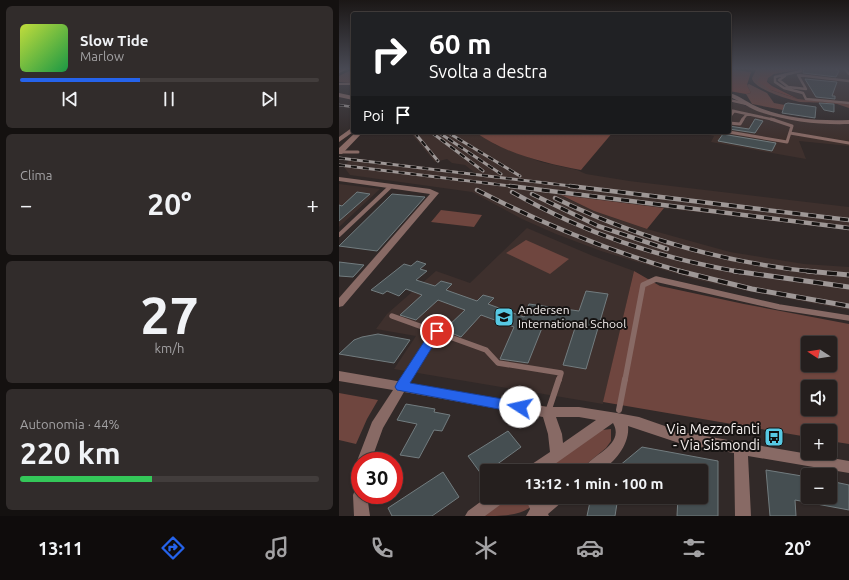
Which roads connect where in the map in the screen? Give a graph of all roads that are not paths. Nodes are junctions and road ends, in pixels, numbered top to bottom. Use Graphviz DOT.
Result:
graph roads {
  1 [pos="800,92"];
  2 [pos="339,95"];
  3 [pos="351,98"];
  4 [pos="731,99"];
  5 [pos="849,103"];
  6 [pos="731,110"];
  7 [pos="734,111"];
  8 [pos="747,114"];
  9 [pos="731,115"];
  10 [pos="849,122"];
  11 [pos="731,123"];
  12 [pos="351,131"];
  13 [pos="731,132"];
  14 [pos="790,133"];
  15 [pos="358,134"];
  16 [pos="339,140"];
  17 [pos="849,143"];
  18 [pos="339,152"];
  19 [pos="358,152"];
  20 [pos="339,179"];
  21 [pos="391,186"];
  22 [pos="339,235"];
  23 [pos="339,304"];
  24 [pos="392,316"];
  25 [pos="849,318"];
  26 [pos="437,331"];
  27 [pos="339,376"];
  28 [pos="401,387"];
  29 [pos="549,412"];
  30 [pos="615,415"];
  31 [pos="741,449"];
  32 [pos="367,452"];
  33 [pos="557,454"];
  34 [pos="543,464"];
  35 [pos="598,464"];
  36 [pos="849,467"];
  37 [pos="361,504"];
  38 [pos="489,504"];
  39 [pos="534,504"];
  40 [pos="550,504"];
  41 [pos="538,515"];
  42 [pos="362,516"];
  43 [pos="473,516"];
  44 [pos="743,516"];
  1 -- 5 [label="lane"];
  2 -- 3 [label="street"];
  4 -- 10 [label="street"];
  6 -- 7 [label="lane"];
  7 -- 8 [label="lane"];
  7 -- 9 [label="lane"];
  8 -- 11 [label="lane"];
  8 -- 14 [label="lane"];
  12 -- 16 [label="street"];
  13 -- 14 [label="lane"];
  14 -- 17 [label="lane"];
  15 -- 18 [label="street"];
  18 -- 19 [label="lane"];
  20 -- 21 [label="street"];
  21 -- 22 [label="lane"];
  21 -- 23 [label="street"];
  24 -- 26 [label="lane"];
  25 -- 30 [label="lane"];
  26 -- 28 [label="lane"];
  26 -- 29 [label="lane"];
  27 -- 28 [label="street"];
  28 -- 29 [label="street"];
  28 -- 32 [label="street"];
  29 -- 30 [label="street"];
  29 -- 33 [label="street"];
  30 -- 31 [label="street"];
  30 -- 33 [label="street"];
  30 -- 35 [label="street"];
  31 -- 36 [label="street"];
  31 -- 44 [label="street"];
  33 -- 34 [label="street"];
  37 -- 42 [label="street"];
  38 -- 43 [label="street"];
  39 -- 41 [label="street"];
  40 -- 41 [label="street"];
}
